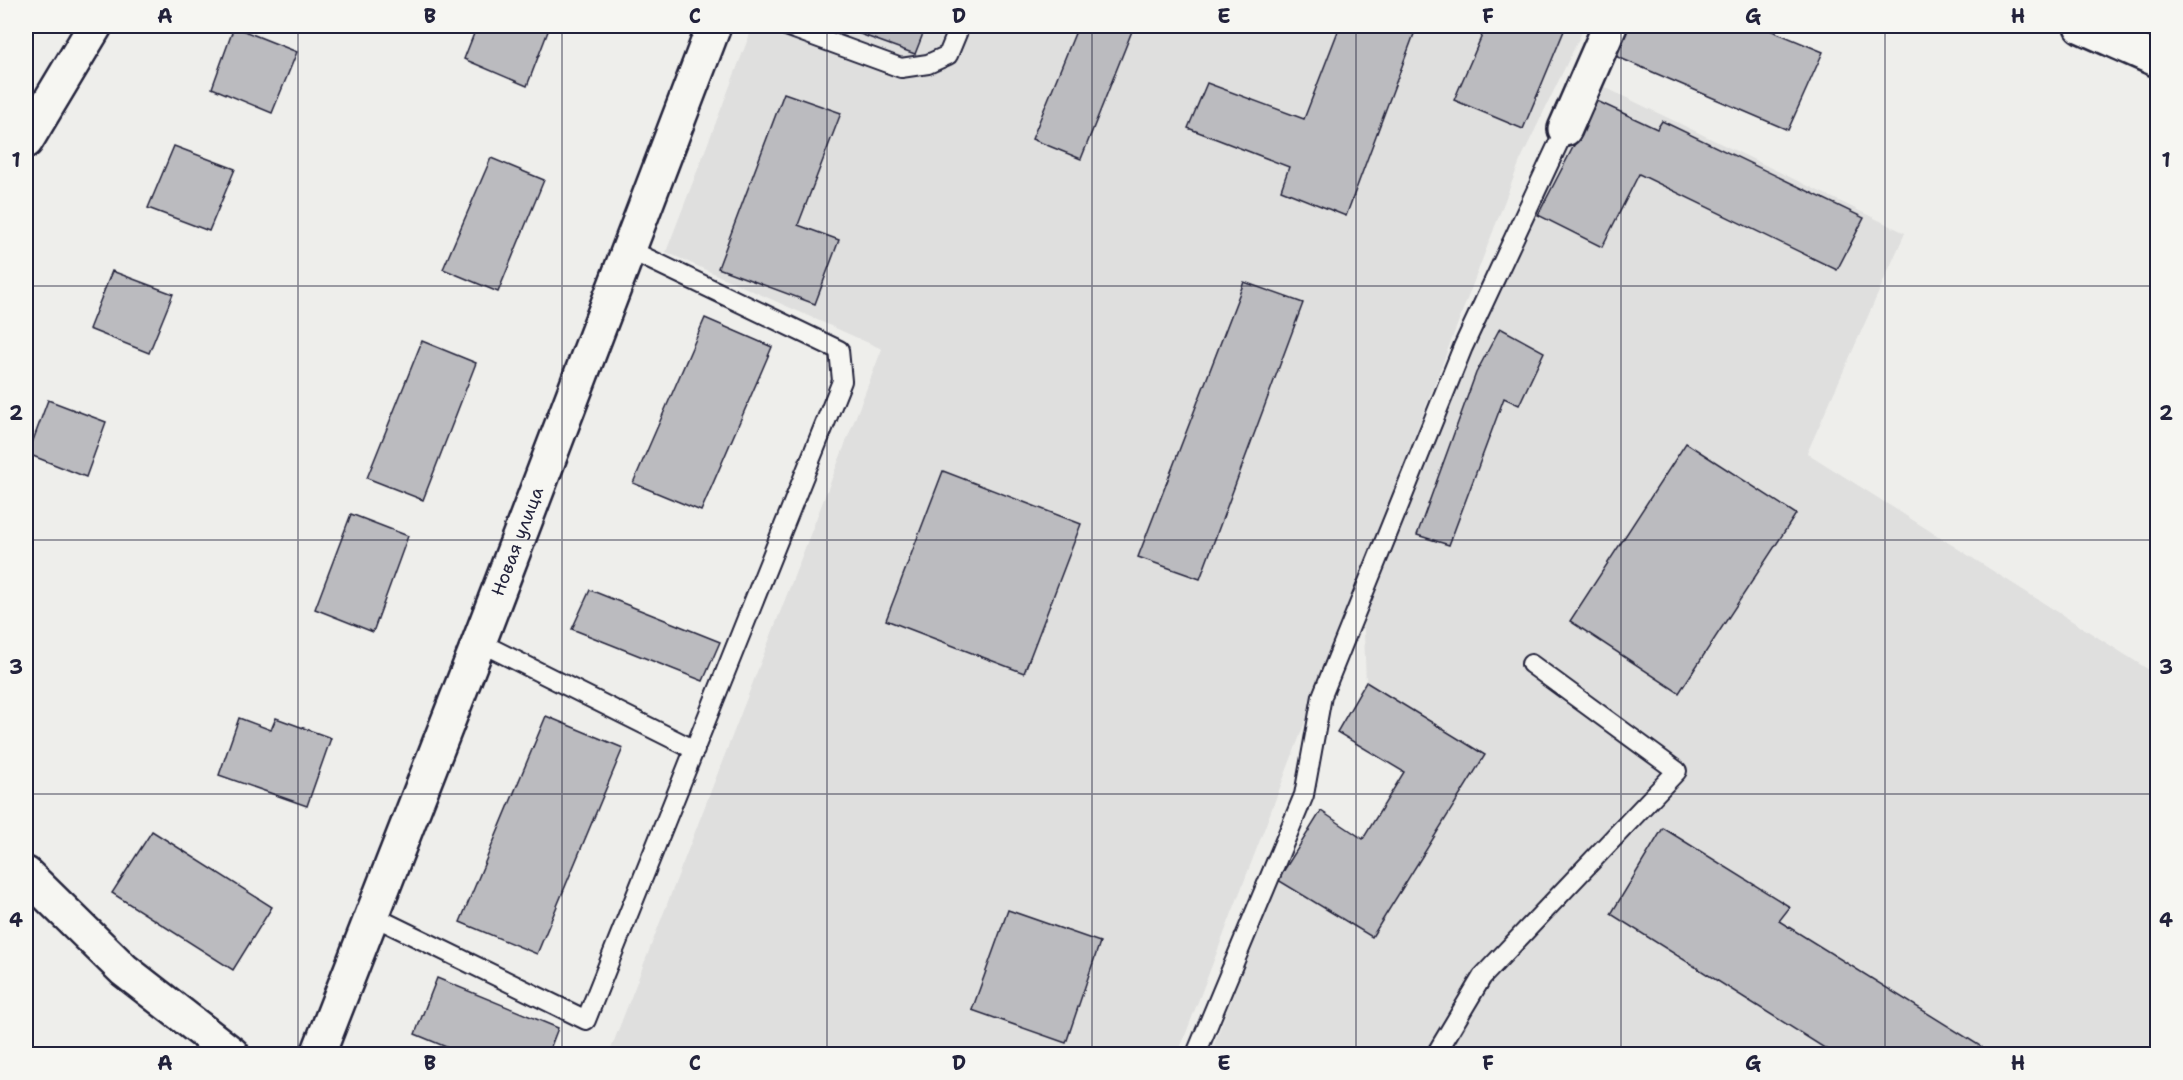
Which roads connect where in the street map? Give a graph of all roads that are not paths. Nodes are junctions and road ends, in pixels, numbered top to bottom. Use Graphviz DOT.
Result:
graph roads {
  1 [pos="95,26"];
  2 [pos="714,26"];
  3 [pos="786,26"];
  4 [pos="960,26"];
  5 [pos="1610,26"];
  6 [pos="2081,26"];
  7 [pos="2157,60"];
  8 [pos="1565,129"];
  9 [pos="26,141"];
  10 [pos="630,250"];
  11 [pos="479,642"];
  12 [pos="1532,664"];
  13 [pos="695,750"];
  14 [pos="26,875"];
  15 [pos="373,916"];
  16 [pos="232,1054"];
  17 [pos="318,1054"];
  18 [pos="1196,1054"];
  19 [pos="1436,1054"];
  1 -- 9 [label="street"];
  2 -- 10 [label="street, Новая улица"];
  3 -- 4 [label="lane"];
  5 -- 8 [label="street"];
  6 -- 7 [label="street"];
  8 -- 18 [label="lane"];
  10 -- 11 [label="street, Новая улица"];
  10 -- 13 [label="lane"];
  11 -- 13 [label="lane"];
  11 -- 15 [label="street, Новая улица"];
  12 -- 19 [label="lane"];
  13 -- 15 [label="lane"];
  14 -- 16 [label="street"];
  15 -- 17 [label="street, Новая улица"];
}
